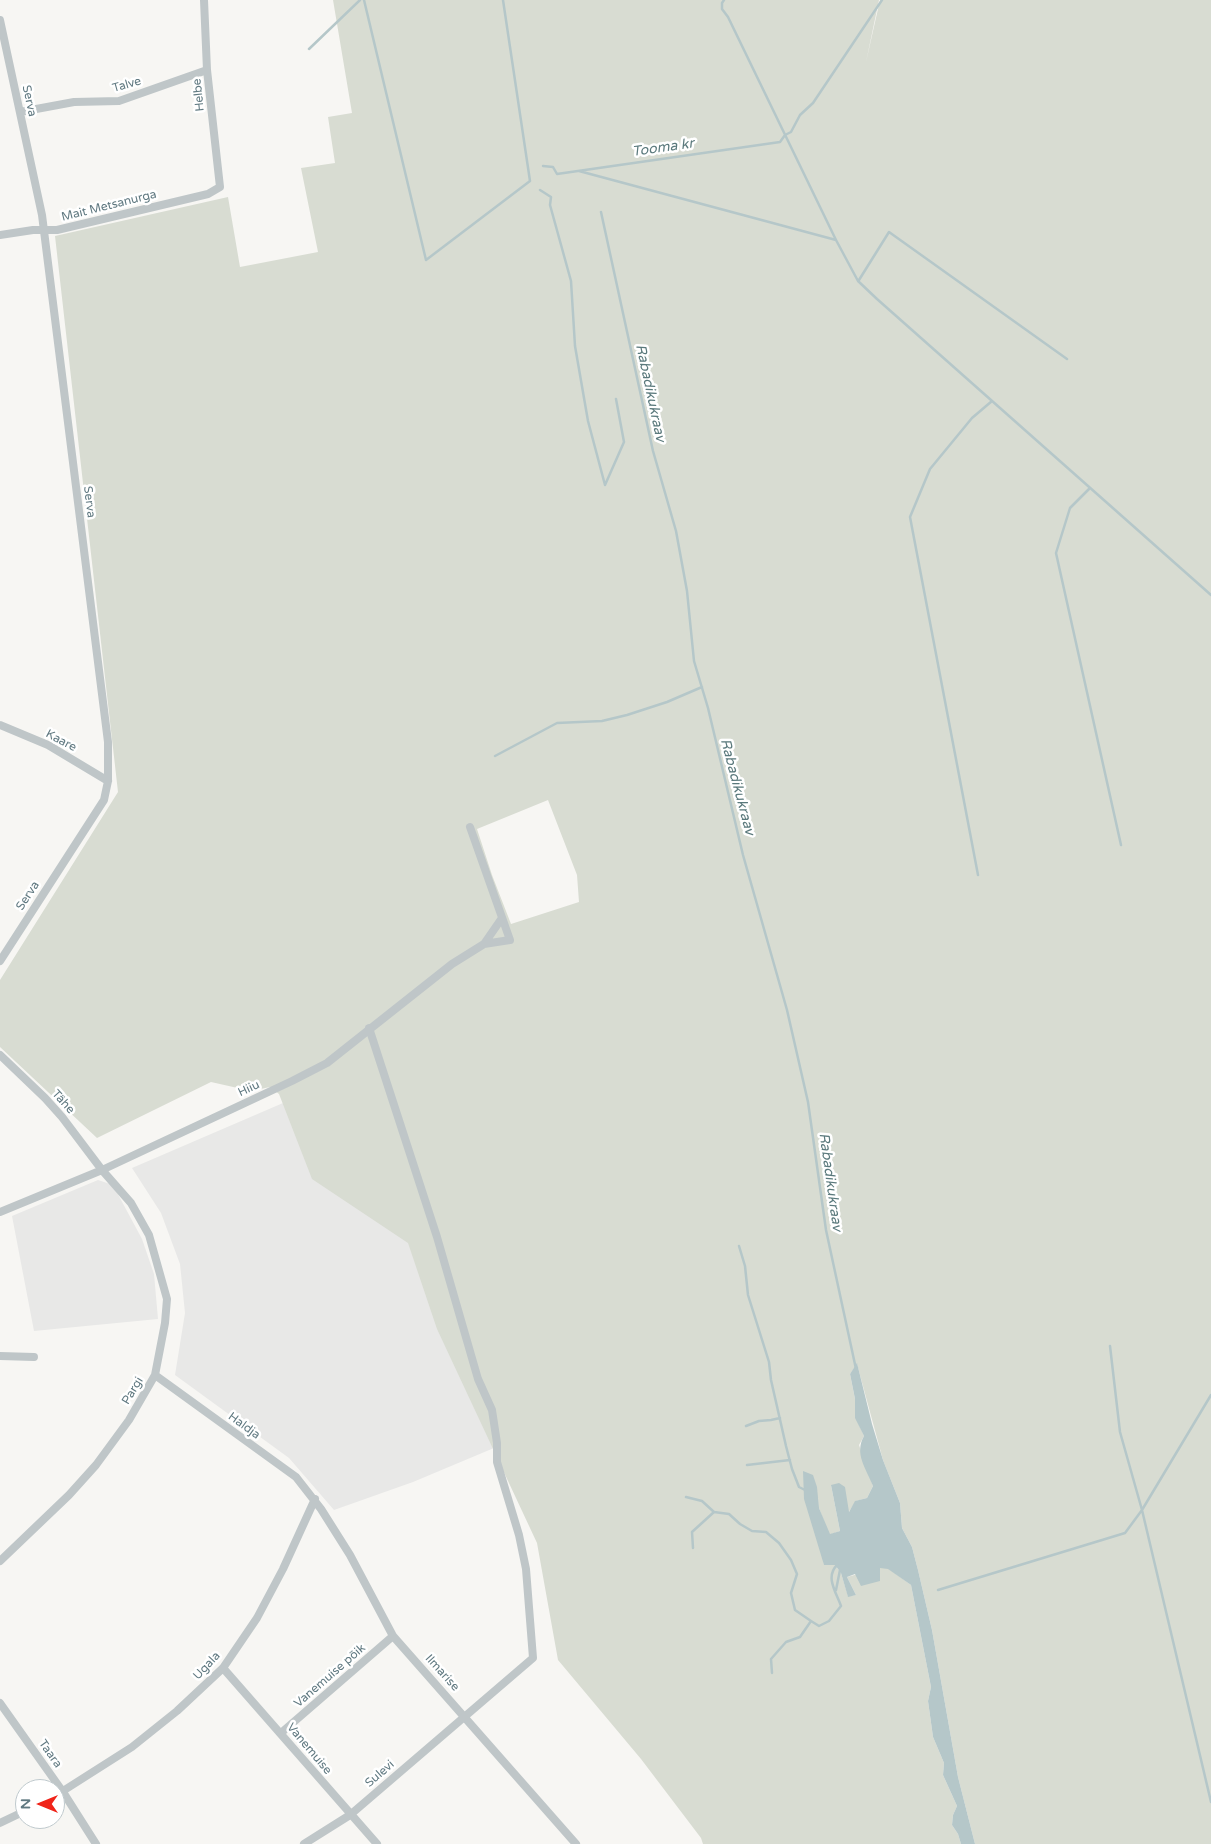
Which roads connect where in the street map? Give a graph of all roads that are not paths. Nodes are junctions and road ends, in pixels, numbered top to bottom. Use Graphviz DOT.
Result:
graph roads {
  1 [pos="204,0"];
  2 [pos="0,20"];
  3 [pos="207,70"];
  4 [pos="20,112"];
  5 [pos="220,187"];
  6 [pos="44,230"];
  7 [pos="0,236"];
  8 [pos="0,725"];
  9 [pos="108,781"];
  10 [pos="470,827"];
  11 [pos="502,918"];
  12 [pos="484,944"];
  13 [pos="0,961"];
  14 [pos="369,1028"];
  15 [pos="0,1056"];
  16 [pos="102,1170"];
  17 [pos="0,1212"];
  18 [pos="0,1356"];
  19 [pos="34,1357"];
  20 [pos="155,1375"];
  21 [pos="315,1500"];
  22 [pos="0,1561"];
  23 [pos="393,1636"];
  24 [pos="223,1668"];
  25 [pos="0,1703"];
  26 [pos="465,1716"];
  27 [pos="281,1733"];
  28 [pos="54,1779"];
  29 [pos="65,1791"];
  30 [pos="65,1795"];
  31 [pos="350,1815"];
  32 [pos="15,1816"];
  33 [pos="0,1823"];
  34 [pos="96,1844"];
  35 [pos="304,1844"];
  36 [pos="377,1844"];
  37 [pos="576,1844"];
  1 -- 3 [label="street, Helbe"];
  2 -- 4 [label="street, Serva"];
  3 -- 4 [label="street, Talve"];
  3 -- 5 [label="street, Helbe"];
  4 -- 6 [label="street, Serva"];
  5 -- 6 [label="street, Mait Metsanurga"];
  6 -- 7 [label="street, Mait Metsanurga"];
  6 -- 9 [label="street, Serva"];
  8 -- 9 [label="street, Kaare"];
  9 -- 13 [label="street, Serva"];
  10 -- 11 [label="street, Hiiu"];
  11 -- 12 [label="street, Hiiu"];
  11 -- 12 [label="street, Hiiu"];
  12 -- 14 [label="street, Hiiu"];
  14 -- 16 [label="street, Hiiu"];
  14 -- 26 [label="street, Sulevi"];
  15 -- 16 [label="street, Tähe"];
  16 -- 17 [label="street, Hiiu"];
  16 -- 20 [label="street, Pargi"];
  18 -- 19 [label="street"];
  20 -- 21 [label="street, Haldja"];
  20 -- 22 [label="street, Pargi"];
  21 -- 23 [label="street, Ilmarise"];
  21 -- 24 [label="street, Ugala"];
  23 -- 26 [label="street, Ilmarise"];
  23 -- 27 [label="street, Vanemuise põik"];
  24 -- 27 [label="street, Vanemuise"];
  24 -- 29 [label="street, Ugala"];
  25 -- 28 [label="street, Taara"];
  26 -- 31 [label="street, Sulevi"];
  26 -- 37 [label="street, Ilmarise"];
  27 -- 31 [label="street, Vanemuise"];
  30 -- 34 [label="street, Taara"];
  31 -- 35 [label="street, Sulevi"];
  31 -- 36 [label="street, Vanemuise"];
  32 -- 33 [label="street"];
}
